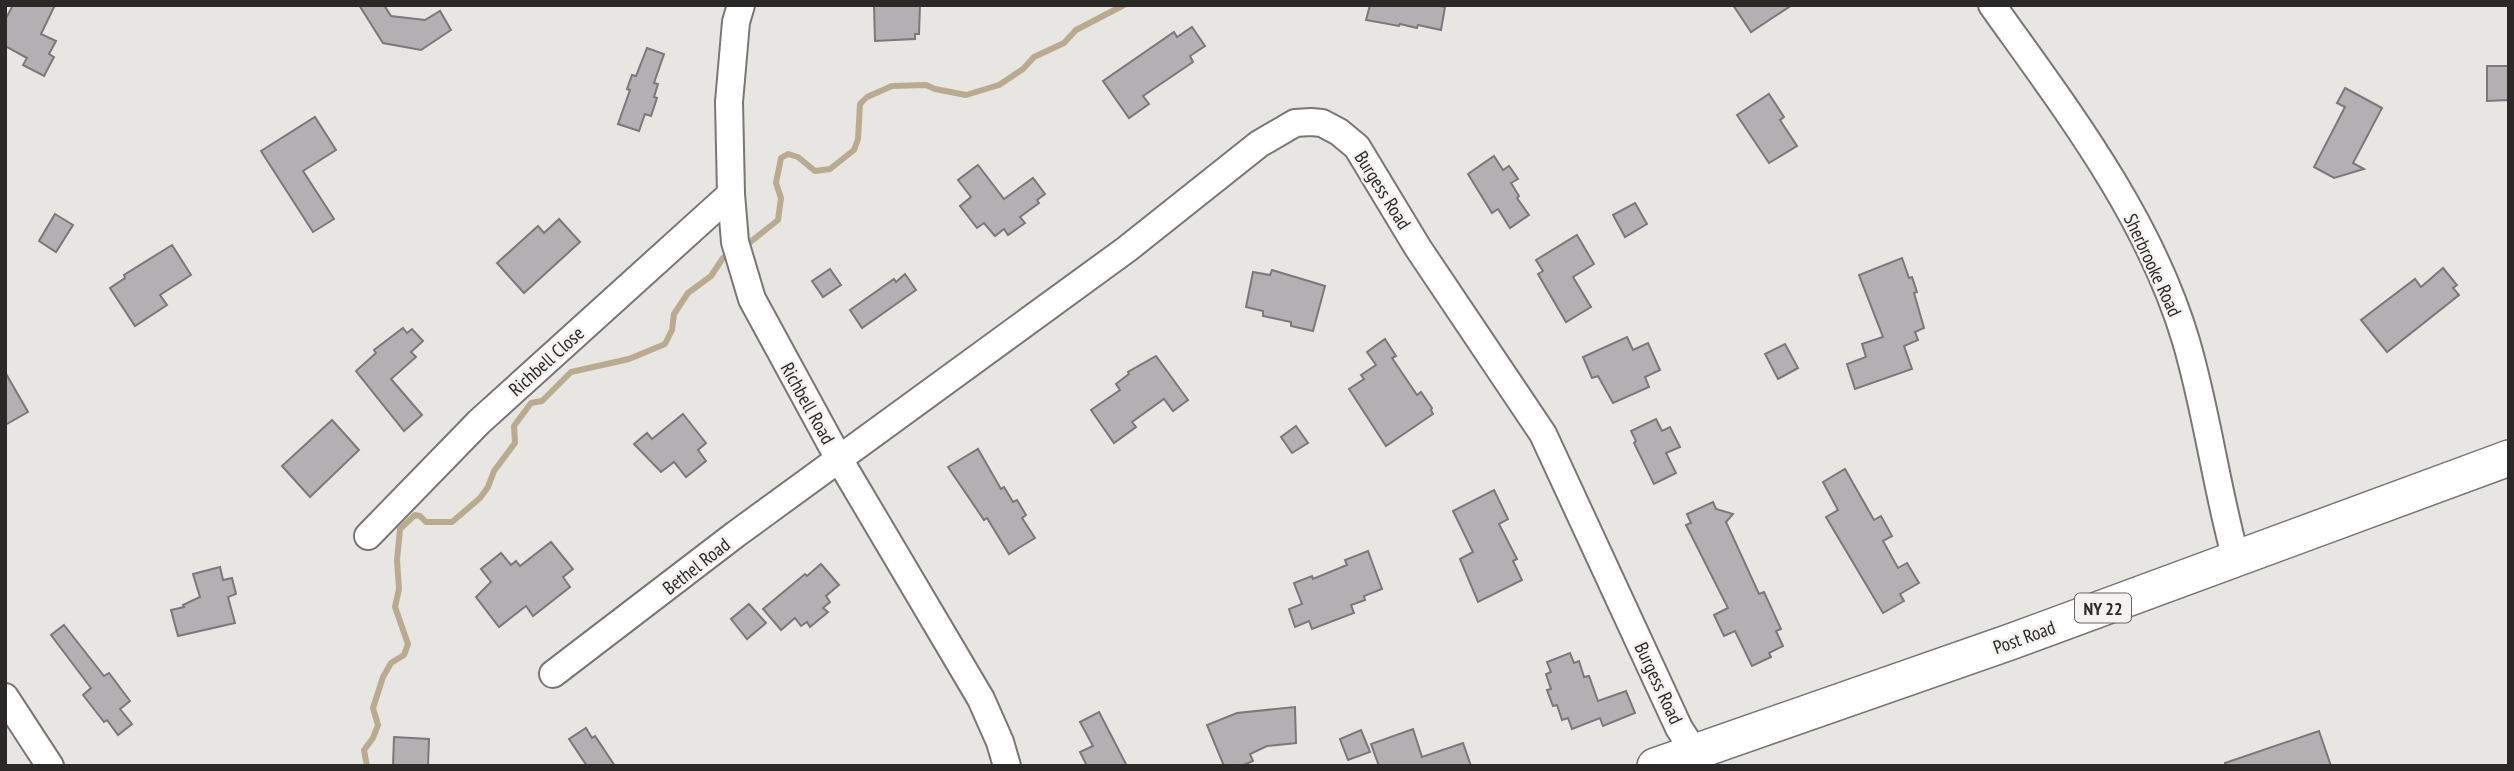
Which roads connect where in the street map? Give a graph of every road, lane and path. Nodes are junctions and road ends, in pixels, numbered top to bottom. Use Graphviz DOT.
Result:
graph roads {
  1 [pos="741,5"];
  2 [pos="1992,5"];
  3 [pos="731,194"];
  4 [pos="2509,457"];
  5 [pos="839,459"];
  6 [pos="368,536"];
  7 [pos="2236,559"];
  8 [pos="553,674"];
  9 [pos="5,697"];
  10 [pos="1695,752"];
  11 [pos="50,766"];
  12 [pos="1007,766"];
  13 [pos="1655,766"];
  1 -- 3 [label="street, Richbell Road"];
  2 -- 7 [label="street, Sherbrooke Road"];
  3 -- 5 [label="street, Richbell Road"];
  3 -- 6 [label="street, Richbell Close"];
  4 -- 7 [label="main road, Post Road / NY 22"];
  5 -- 8 [label="street, Bethel Road"];
  5 -- 10 [label="street, Burgess Road"];
  5 -- 12 [label="street, Richbell Road"];
  7 -- 10 [label="main road, Post Road / NY 22"];
  9 -- 11 [label="street"];
  10 -- 13 [label="main road, Post Road / NY 22"];
}
